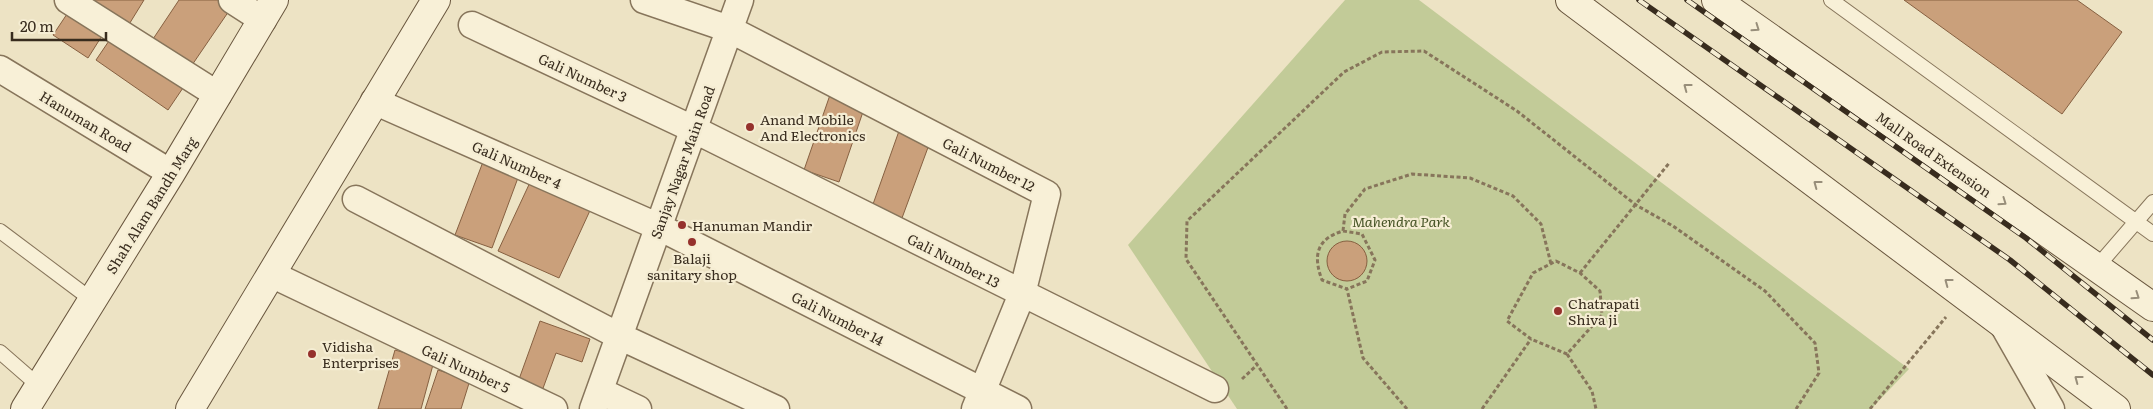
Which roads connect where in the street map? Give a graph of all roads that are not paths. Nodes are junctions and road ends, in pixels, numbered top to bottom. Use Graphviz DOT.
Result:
graph roads {
  1 [pos="68,0"];
  2 [pos="232,0"];
  3 [pos="436,0"];
  4 [pos="644,0"];
  5 [pos="740,0"];
  6 [pos="1570,0"];
  7 [pos="1716,0"];
  8 [pos="1831,0"];
  9 [pos="269,10"];
  10 [pos="472,25"];
  11 [pos="729,29"];
  12 [pos="0,69"];
  13 [pos="218,95"];
  14 [pos="374,101"];
  15 [pos="694,129"];
  16 [pos="171,173"];
  17 [pos="356,199"];
  18 [pos="2153,202"];
  19 [pos="2137,223"];
  20 [pos="659,227"];
  21 [pos="0,230"];
  22 [pos="2153,234"];
  23 [pos="2096,268"];
  24 [pos="271,274"];
  25 [pos="1022,294"];
  26 [pos="92,300"];
  27 [pos="2153,307"];
  28 [pos="2002,323"];
  29 [pos="619,336"];
  30 [pos="0,352"];
  31 [pos="1215,389"];
  32 [pos="32,398"];
  33 [pos="596,400"];
  34 [pos="978,400"];
  35 [pos="190,409"];
  36 [pos="554,409"];
  37 [pos="638,409"];
  38 [pos="776,409"];
  39 [pos="1018,409"];
  40 [pos="2051,409"];
  41 [pos="2116,409"];
  1 -- 13 [label="street"];
  2 -- 9 [label="street"];
  3 -- 14 [label="main road"];
  4 -- 11 [label="street"];
  5 -- 11 [label="street, Sanjay Nagar Main Road"];
  28 -- 6 [label="main road, one-way"];
  7 -- 23 [label="main road, Mall Road Extension, one-way"];
  8 -- 19 [label="lane"];
  9 -- 13 [label="main road, Shah Alam Bandh Marg"];
  10 -- 15 [label="street, Gali Number 3"];
  11 -- 15 [label="street, Sanjay Nagar Main Road"];
  11 -- 25 [label="street, Gali Number 12"];
  12 -- 16 [label="street, Hanuman Road"];
  13 -- 16 [label="main road, Shah Alam Bandh Marg"];
  14 -- 20 [label="street, Gali Number 4"];
  14 -- 24 [label="main road"];
  15 -- 20 [label="street, Sanjay Nagar Main Road"];
  15 -- 25 [label="street, Gali Number 13"];
  16 -- 26 [label="main road, Shah Alam Bandh Marg"];
  17 -- 29 [label="street"];
  18 -- 19 [label="lane"];
  19 -- 22 [label="lane"];
  19 -- 23 [label="lane"];
  20 -- 29 [label="street, Sanjay Nagar Main Road"];
  20 -- 34 [label="street, Gali Number 14"];
  21 -- 26 [label="lane"];
  23 -- 27 [label="main road, Mall Road Extension, one-way"];
  24 -- 35 [label="main road"];
  24 -- 36 [label="street, Gali Number 5"];
  25 -- 31 [label="street, Gali Number 13"];
  25 -- 34 [label="street, Gali Number 12"];
  26 -- 32 [label="main road, Shah Alam Bandh Marg"];
  28 -- 40 [label="street"];
  41 -- 28 [label="main road, one-way"];
  29 -- 33 [label="street, Sanjay Nagar Main Road"];
  29 -- 38 [label="street"];
  30 -- 32 [label="lane"];
  33 -- 37 [label="street"];
  34 -- 39 [label="street, Gali Number 14"];
}
